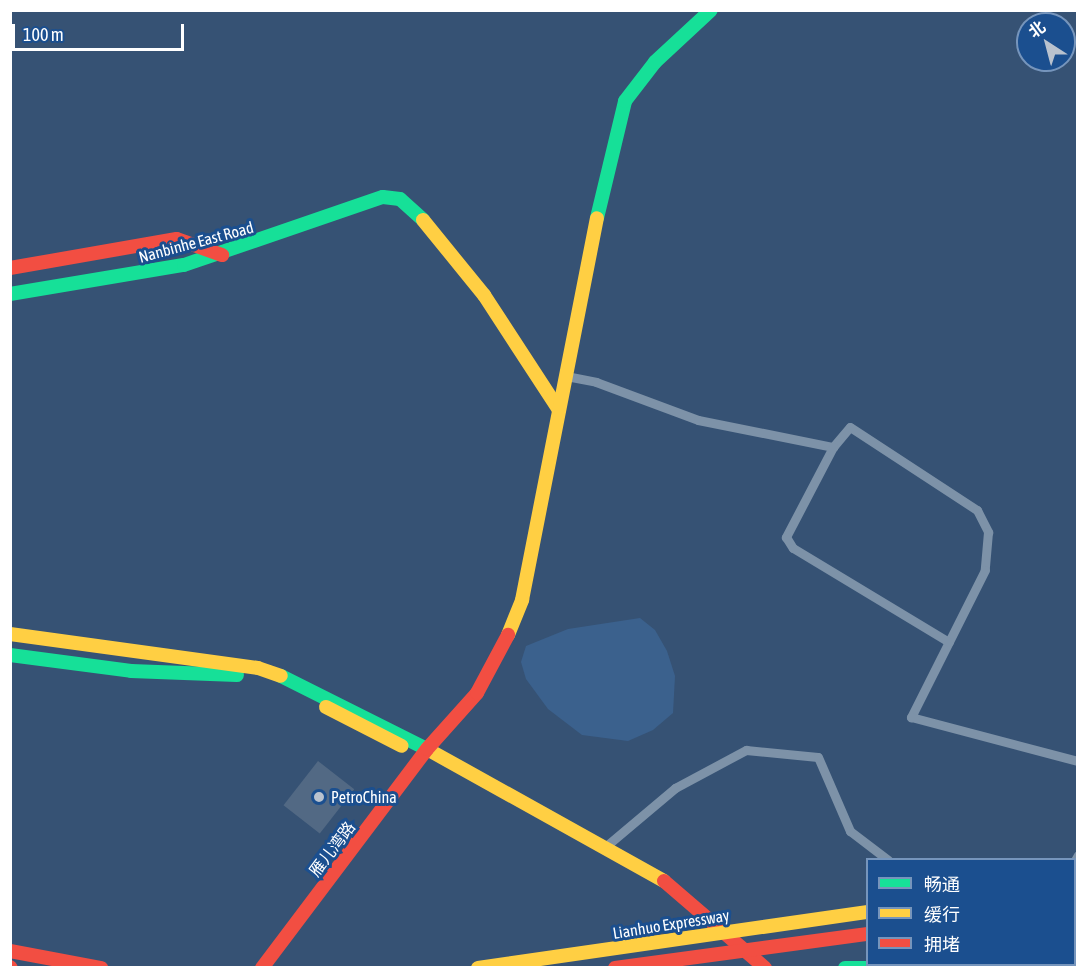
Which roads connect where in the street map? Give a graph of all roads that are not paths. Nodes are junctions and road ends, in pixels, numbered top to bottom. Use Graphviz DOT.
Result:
graph roads {
  1 [pos="711,10"];
  2 [pos="222,255"];
  3 [pos="10,268"];
  4 [pos="10,294"];
  5 [pos="566,376"];
  6 [pos="559,410"];
  7 [pos="833,447"];
  8 [pos="10,634"];
  9 [pos="949,642"];
  10 [pos="10,655"];
  11 [pos="424,752"];
  12 [pos="1077,761"];
  13 [pos="605,848"];
  14 [pos="885,858"];
  15 [pos="866,912"];
  16 [pos="866,933"];
  17 [pos="10,951"];
  18 [pos="101,968"];
  19 [pos="262,968"];
  20 [pos="478,968"];
  21 [pos="615,968"];
  22 [pos="765,968"];
  23 [pos="844,968"];
  24 [pos="893,968"];
  1 -- 5 [label="main road, 雁儿湾路"];
  2 -- 3 [label="main road, Nanbinhe East Road"];
  2 -- 4 [label="main road, Nanbinhe East Road"];
  2 -- 6 [label="main road, Nanbinhe East Road"];
  5 -- 6 [label="main road, 雁儿湾路"];
  5 -- 7 [label="street"];
  6 -- 11 [label="main road, 雁儿湾路"];
  7 -- 9 [label="street"];
  7 -- 9 [label="street"];
  8 -- 11 [label="main road"];
  9 -- 12 [label="street"];
  10 -- 11 [label="main road"];
  11 -- 13 [label="main road"];
  11 -- 19 [label="main road, 雁儿湾路"];
  13 -- 14 [label="street"];
  13 -- 22 [label="main road"];
  15 -- 20 [label="main road, Lianhuo Expressway, bridge"];
  16 -- 21 [label="main road, Lianhuo Expressway, bridge"];
  17 -- 18 [label="main road"];
  23 -- 24 [label="main road"];
}
